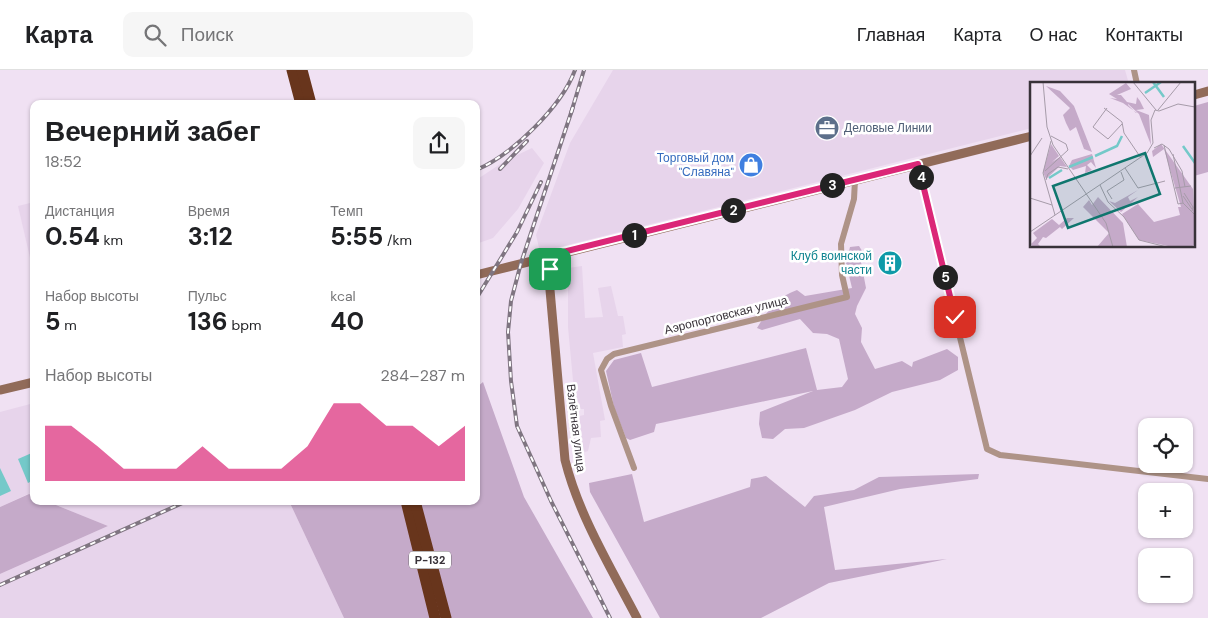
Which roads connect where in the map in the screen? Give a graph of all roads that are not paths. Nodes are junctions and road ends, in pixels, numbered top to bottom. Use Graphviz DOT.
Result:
graph roads {
  1 [pos="292,70"];
  2 [pos="302,70"];
  3 [pos="300,100"];
  4 [pos="310,100"];
  5 [pos="1030,136"];
  6 [pos="918,164"];
  7 [pos="854,180"];
  8 [pos="547,256"];
  9 [pos="480,274"];
  10 [pos="30,383"];
  11 [pos="0,390"];
  12 [pos="634,468"];
  13 [pos="1208,479"];
  14 [pos="407,505"];
  15 [pos="416,505"];
  16 [pos="435,618"];
  17 [pos="446,618"];
  18 [pos="637,618"];
  1 -- 3 [label="highway"];
  2 -- 4 [label="highway"];
  5 -- 6 [label="main road"];
  6 -- 7 [label="main road"];
  6 -- 13 [label="street"];
  7 -- 8 [label="main road"];
  7 -- 12 [label="street, Аэропортовская улица"];
  8 -- 9 [label="main road"];
  8 -- 18 [label="main road, Взлётная улица"];
  10 -- 11 [label="main road"];
  14 -- 16 [label="highway, Р-132"];
  15 -- 17 [label="highway, Р-132"];
}
